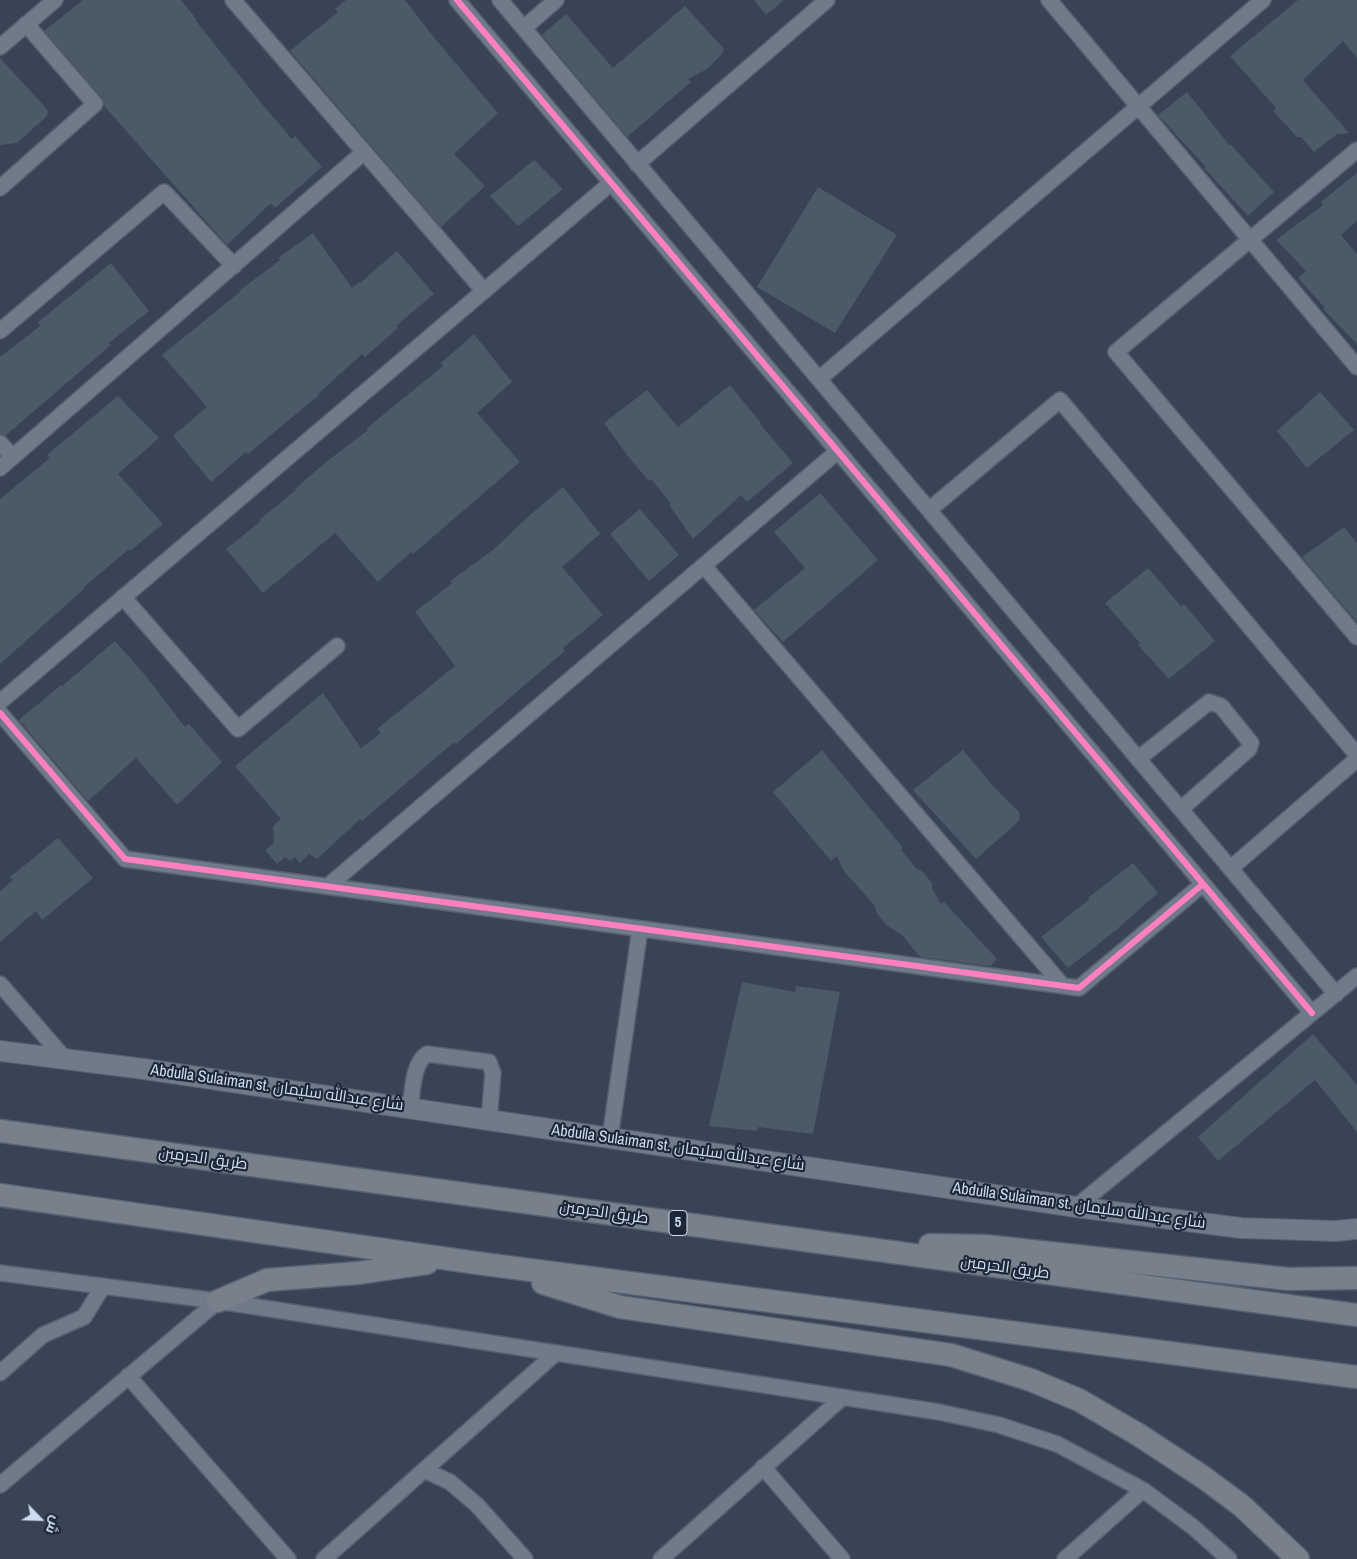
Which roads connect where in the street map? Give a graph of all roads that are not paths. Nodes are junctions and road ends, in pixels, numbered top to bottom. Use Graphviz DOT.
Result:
graph roads {
  1 [pos="55,0"];
  2 [pos="232,0"];
  3 [pos="457,0"];
  4 [pos="500,0"];
  5 [pos="556,0"];
  6 [pos="827,0"];
  7 [pos="1049,0"];
  8 [pos="1263,0"];
  9 [pos="26,24"];
  10 [pos="524,28"];
  11 [pos="0,47"];
  12 [pos="1138,106"];
  13 [pos="1357,150"];
  14 [pos="364,152"];
  15 [pos="637,164"];
  16 [pos="611,183"];
  17 [pos="0,188"];
  18 [pos="1250,240"];
  19 [pos="234,266"];
  20 [pos="484,291"];
  21 [pos="0,331"];
  22 [pos="1357,367"];
  23 [pos="818,379"];
  24 [pos="0,443"];
  25 [pos="838,451"];
  26 [pos="13,457"];
  27 [pos="0,468"];
  28 [pos="929,510"];
  29 [pos="704,566"];
  30 [pos="123,597"];
  31 [pos="1357,637"];
  32 [pos="337,646"];
  33 [pos="0,702"];
  34 [pos="0,713"];
  35 [pos="1357,754"];
  36 [pos="1138,759"];
  37 [pos="1357,759"];
  38 [pos="1181,809"];
  39 [pos="1231,868"];
  40 [pos="1203,884"];
  41 [pos="328,886"];
  42 [pos="640,928"];
  43 [pos="1357,976"];
  44 [pos="0,984"];
  45 [pos="1063,986"];
  46 [pos="1336,994"];
  47 [pos="1312,1013"];
  48 [pos="0,1051"];
  49 [pos="65,1059"];
  50 [pos="410,1108"];
  51 [pos="489,1120"];
  52 [pos="0,1131"];
  53 [pos="610,1138"];
  54 [pos="0,1196"];
  55 [pos="1076,1207"];
  56 [pos="1357,1229"];
  57 [pos="839,1245"];
  58 [pos="455,1260"];
  59 [pos="484,1264"];
  60 [pos="0,1273"];
  61 [pos="1357,1278"];
  62 [pos="103,1286"];
  63 [pos="218,1301"];
  64 [pos="1357,1315"];
  65 [pos="556,1353"];
  66 [pos="0,1373"];
  67 [pos="128,1376"];
  68 [pos="1357,1377"];
  69 [pos="844,1397"];
  70 [pos="763,1467"];
  71 [pos="424,1470"];
  72 [pos="0,1485"];
  73 [pos="1143,1490"];
  74 [pos="288,1559"];
  75 [pos="324,1559"];
  76 [pos="525,1559"];
  77 [pos="661,1559"];
  78 [pos="842,1559"];
  79 [pos="1066,1559"];
  80 [pos="1229,1559"];
  81 [pos="1298,1559"];
  1 -- 9 [label="street"];
  2 -- 14 [label="street"];
  3 -- 16 [label="street"];
  4 -- 10 [label="street"];
  5 -- 10 [label="street"];
  6 -- 15 [label="street"];
  7 -- 12 [label="street"];
  8 -- 12 [label="street"];
  9 -- 11 [label="street"];
  9 -- 17 [label="street"];
  10 -- 15 [label="street"];
  12 -- 18 [label="street"];
  12 -- 23 [label="street"];
  13 -- 18 [label="street"];
  14 -- 19 [label="street"];
  14 -- 20 [label="street"];
  15 -- 23 [label="street"];
  16 -- 20 [label="street"];
  16 -- 25 [label="street"];
  18 -- 22 [label="street"];
  18 -- 31 [label="street"];
  19 -- 21 [label="street"];
  19 -- 26 [label="street"];
  20 -- 30 [label="street"];
  23 -- 28 [label="street"];
  24 -- 26 [label="street"];
  25 -- 29 [label="street"];
  25 -- 40 [label="street"];
  26 -- 27 [label="street"];
  28 -- 35 [label="street"];
  28 -- 36 [label="street"];
  29 -- 41 [label="street"];
  29 -- 45 [label="street"];
  30 -- 32 [label="street"];
  30 -- 33 [label="street"];
  34 -- 41 [label="street"];
  36 -- 38 [label="street"];
  36 -- 38 [label="street"];
  37 -- 39 [label="street"];
  38 -- 39 [label="street"];
  39 -- 46 [label="street"];
  40 -- 45 [label="street"];
  40 -- 47 [label="street"];
  41 -- 42 [label="street"];
  42 -- 45 [label="street"];
  42 -- 53 [label="street"];
  43 -- 46 [label="street"];
  44 -- 49 [label="street"];
  46 -- 47 [label="street"];
  47 -- 55 [label="street"];
  48 -- 49 [label="main road, Abdulla Sulaiman st. شارع عبدالله سليمان"];
  49 -- 50 [label="main road, Abdulla Sulaiman st. شارع عبدالله سليمان"];
  50 -- 51 [label="main road, Abdulla Sulaiman st. شارع عبدالله سليمان"];
  50 -- 51 [label="street"];
  51 -- 53 [label="main road, Abdulla Sulaiman st. شارع عبدالله سليمان"];
  52 -- 57 [label="highway, طريق الحرمين / 5"];
  53 -- 55 [label="main road, Abdulla Sulaiman st. شارع عبدالله سليمان"];
  54 -- 58 [label="highway"];
  55 -- 56 [label="main road, Abdulla Sulaiman st. شارع عبدالله سليمان"];
  57 -- 61 [label="highway"];
  57 -- 64 [label="highway, طريق الحرمين / 5"];
  58 -- 59 [label="highway"];
  58 -- 63 [label="highway"];
  59 -- 68 [label="highway"];
  59 -- 81 [label="highway"];
  60 -- 62 [label="street"];
  62 -- 63 [label="street"];
  62 -- 66 [label="street"];
  63 -- 65 [label="street"];
  63 -- 67 [label="street"];
  65 -- 69 [label="street"];
  65 -- 71 [label="street"];
  67 -- 72 [label="street"];
  67 -- 74 [label="street"];
  69 -- 70 [label="street"];
  69 -- 73 [label="street"];
  70 -- 77 [label="street"];
  70 -- 78 [label="street"];
  71 -- 75 [label="street"];
  71 -- 76 [label="street"];
  73 -- 79 [label="street"];
  73 -- 80 [label="street"];
}
